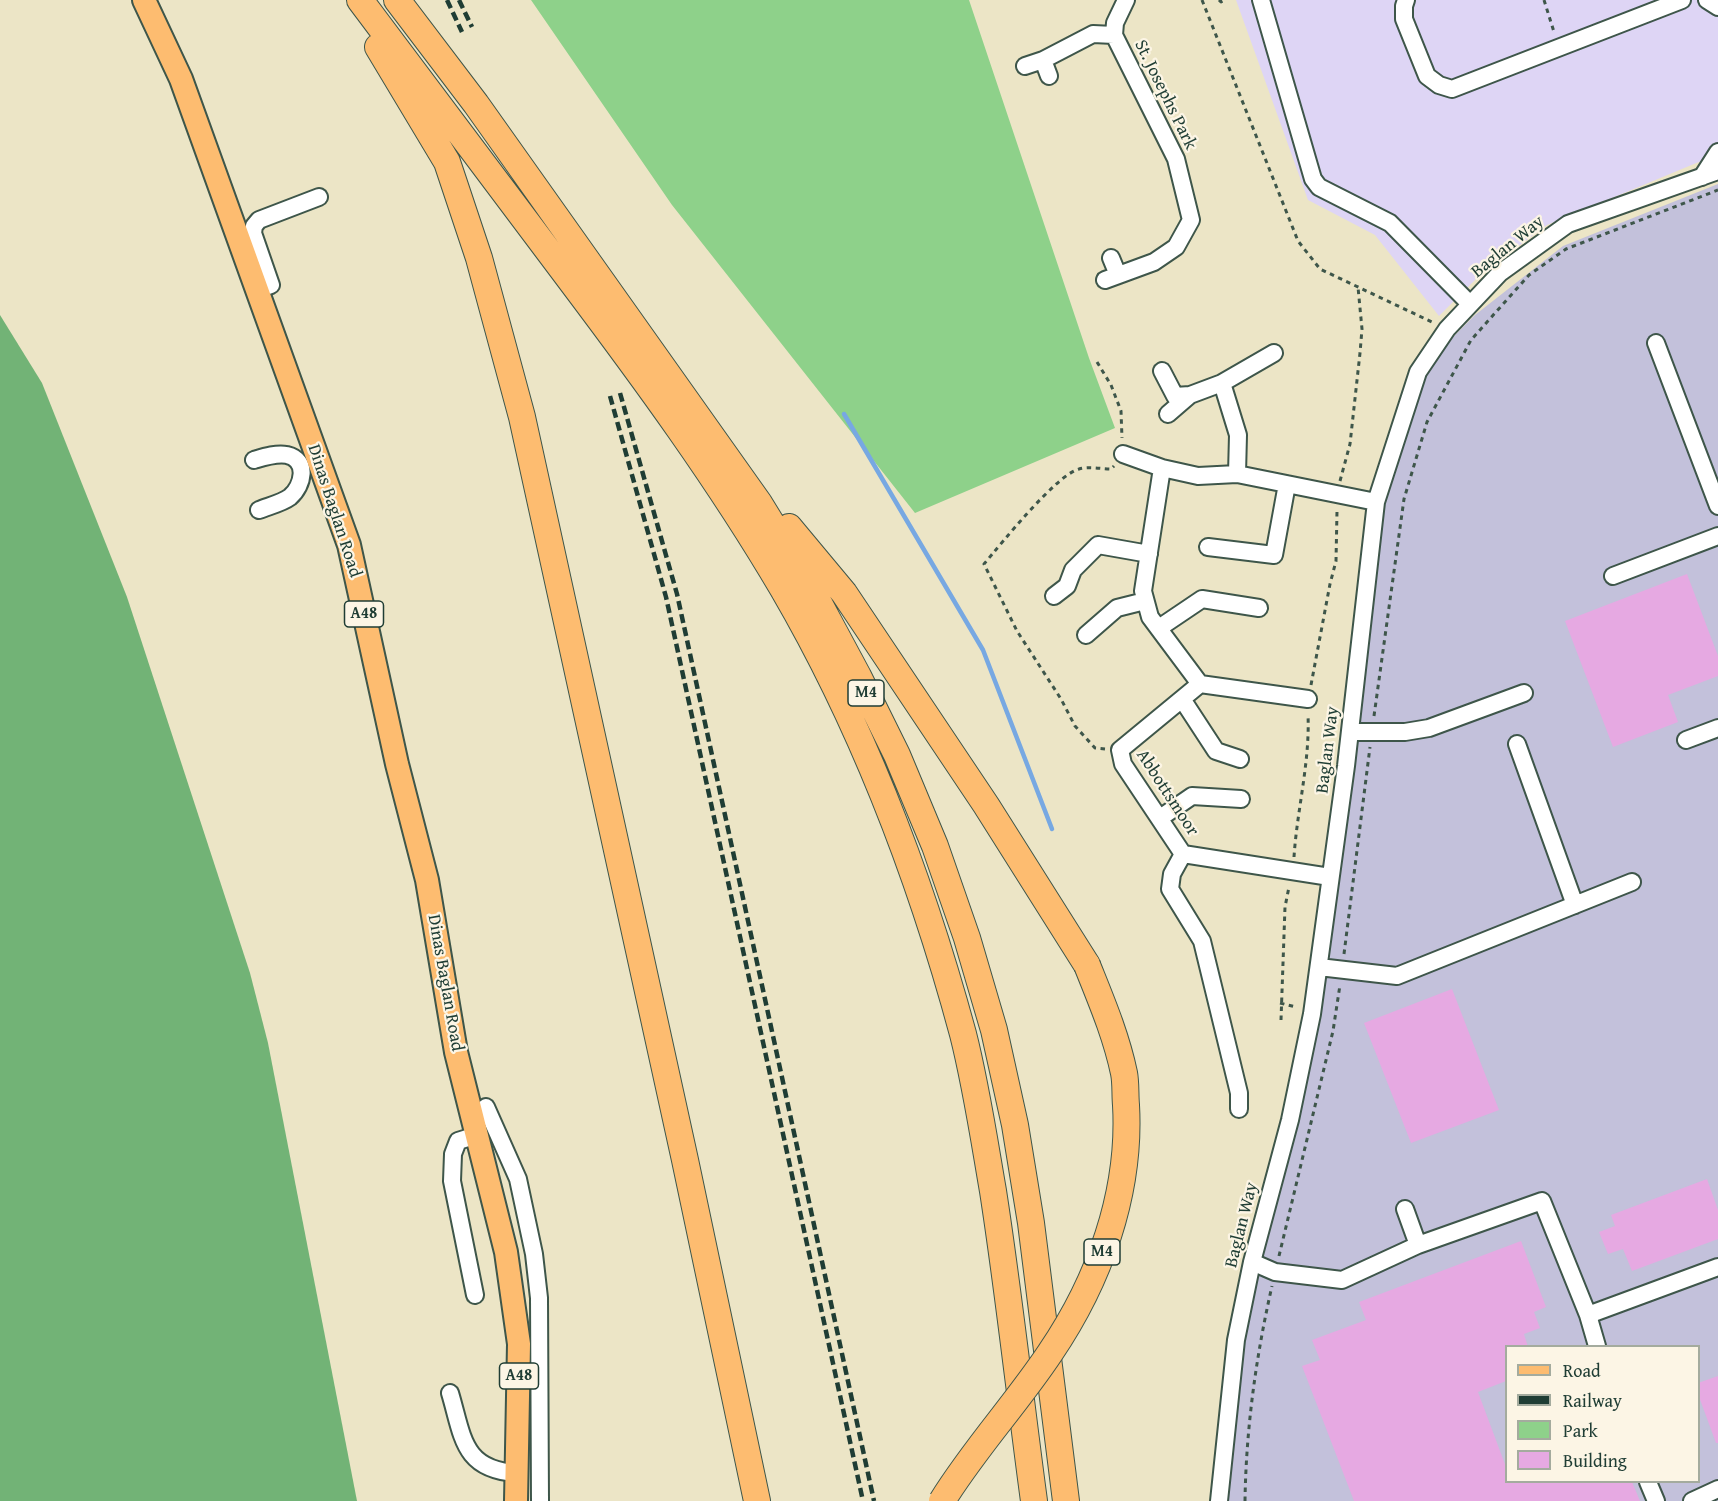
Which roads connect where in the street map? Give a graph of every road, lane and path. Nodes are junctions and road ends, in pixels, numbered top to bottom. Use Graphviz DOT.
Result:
graph roads {
  1 [pos="144,0"];
  2 [pos="352,0"];
  3 [pos="360,0"];
  4 [pos="397,0"];
  5 [pos="1126,0"];
  6 [pos="1202,0"];
  7 [pos="1219,0"];
  8 [pos="1225,0"];
  9 [pos="1261,0"];
  10 [pos="1406,0"];
  11 [pos="1544,0"];
  12 [pos="1682,0"];
  13 [pos="1707,0"];
  14 [pos="1718,7"];
  15 [pos="1114,34"];
  16 [pos="1559,48"];
  17 [pos="1043,60"];
  18 [pos="1026,66"];
  19 [pos="1049,76"];
  20 [pos="1718,152"];
  21 [pos="1718,171"];
  22 [pos="1702,177"];
  23 [pos="1718,190"];
  24 [pos="319,197"];
  25 [pos="1111,258"];
  26 [pos="1358,287"];
  27 [pos="257,290"];
  28 [pos="1470,304"];
  29 [pos="1447,329"];
  30 [pos="1656,343"];
  31 [pos="1274,352"];
  32 [pos="1096,362"];
  33 [pos="1162,371"];
  34 [pos="1222,382"];
  35 [pos="1190,395"];
  36 [pos="1168,414"];
  37 [pos="709,430"];
  38 [pos="1123,454"];
  39 [pos="254,460"];
  40 [pos="309,464"];
  41 [pos="1162,468"];
  42 [pos="1237,474"];
  43 [pos="1287,484"];
  44 [pos="1337,494"];
  45 [pos="1376,502"];
  46 [pos="1718,506"];
  47 [pos="259,510"];
  48 [pos="1717,538"];
  49 [pos="1208,547"];
  50 [pos="1149,554"];
  51 [pos="1613,576"];
  52 [pos="1054,596"];
  53 [pos="1145,601"];
  54 [pos="1259,608"];
  55 [pos="1159,628"];
  56 [pos="1086,635"];
  57 [pos="1200,684"];
  58 [pos="1524,693"];
  59 [pos="1182,699"];
  60 [pos="1308,699"];
  61 [pos="1718,728"];
  62 [pos="1350,732"];
  63 [pos="1372,732"];
  64 [pos="1686,740"];
  65 [pos="1517,744"];
  66 [pos="1240,759"];
  67 [pos="1241,800"];
  68 [pos="1160,818"];
  69 [pos="1183,854"];
  70 [pos="1293,871"];
  71 [pos="1330,877"];
  72 [pos="1632,882"];
  73 [pos="1575,905"];
  74 [pos="1319,967"];
  75 [pos="1342,970"];
  76 [pos="1281,1020"];
  77 [pos="486,1107"];
  78 [pos="1239,1109"];
  79 [pos="477,1135"];
  80 [pos="1406,1209"];
  81 [pos="1418,1245"];
  82 [pos="1252,1263"];
  83 [pos="1718,1267"];
  84 [pos="1275,1272"];
  85 [pos="475,1295"];
  86 [pos="1588,1315"];
  87 [pos="1596,1345"];
  88 [pos="450,1392"];
  89 [pos="517,1473"];
  90 [pos="1648,1483"];
  91 [pos="1718,1489"];
  92 [pos="516,1501"];
  93 [pos="540,1501"];
  94 [pos="757,1501"];
  95 [pos="942,1501"];
  96 [pos="1034,1501"];
  97 [pos="1066,1501"];
  98 [pos="1219,1501"];
  99 [pos="1245,1501"];
  100 [pos="1656,1501"];
  101 [pos="1692,1501"];
  1 -- 27 [label="main road, Dinas Baglan Road / A48"];
  2 -- 94 [label="highway"];
  3 -- 96 [label="highway, M4"];
  4 -- 37 [label="highway, M4"];
  5 -- 15 [label="street, St. Josephs Park"];
  6 -- 26 [label="path"];
  7 -- 8 [label="path"];
  9 -- 28 [label="street"];
  10 -- 16 [label="street"];
  11 -- 16 [label="path"];
  12 -- 16 [label="street"];
  13 -- 14 [label="street"];
  15 -- 17 [label="street, St. Josephs Park"];
  15 -- 25 [label="street, St. Josephs Park"];
  17 -- 18 [label="street, St. Josephs Park"];
  17 -- 19 [label="street"];
  20 -- 22 [label="street"];
  21 -- 22 [label="street, Baglan Way"];
  22 -- 28 [label="street, Baglan Way"];
  23 -- 63 [label="path"];
  24 -- 27 [label="street"];
  26 -- 29 [label="path"];
  26 -- 44 [label="path"];
  27 -- 40 [label="main road, Dinas Baglan Road / A48"];
  28 -- 29 [label="street, Baglan Way"];
  29 -- 45 [label="street, Baglan Way"];
  30 -- 46 [label="street"];
  31 -- 34 [label="street"];
  32 -- 38 [label="path"];
  33 -- 35 [label="street"];
  34 -- 35 [label="street"];
  34 -- 42 [label="street"];
  35 -- 36 [label="street"];
  37 -- 95 [label="highway, M4, bridge"];
  37 -- 97 [label="highway, M4"];
  38 -- 41 [label="street"];
  39 -- 40 [label="street"];
  40 -- 47 [label="street"];
  40 -- 79 [label="main road, Dinas Baglan Road / A48"];
  41 -- 42 [label="street"];
  41 -- 50 [label="street"];
  42 -- 43 [label="street"];
  43 -- 44 [label="street"];
  43 -- 49 [label="street"];
  44 -- 45 [label="street"];
  44 -- 60 [label="path"];
  45 -- 62 [label="street, Baglan Way"];
  48 -- 51 [label="street"];
  50 -- 52 [label="street"];
  50 -- 53 [label="street"];
  53 -- 55 [label="street"];
  53 -- 56 [label="street"];
  54 -- 55 [label="street"];
  55 -- 57 [label="street"];
  57 -- 59 [label="street, Abbottsmoor"];
  57 -- 60 [label="street"];
  58 -- 63 [label="street"];
  59 -- 66 [label="street"];
  59 -- 68 [label="street, Abbottsmoor"];
  60 -- 70 [label="path"];
  61 -- 64 [label="street"];
  62 -- 63 [label="street"];
  62 -- 71 [label="street, Baglan Way"];
  63 -- 75 [label="path"];
  65 -- 73 [label="street"];
  67 -- 68 [label="street"];
  68 -- 69 [label="street, Abbottsmoor"];
  69 -- 70 [label="street, Abbottsmoor"];
  69 -- 78 [label="street"];
  70 -- 71 [label="street, Abbottsmoor"];
  70 -- 76 [label="path"];
  71 -- 74 [label="street, Baglan Way"];
  72 -- 73 [label="street"];
  73 -- 75 [label="street"];
  74 -- 75 [label="street"];
  74 -- 82 [label="street, Baglan Way"];
  75 -- 84 [label="path"];
  77 -- 93 [label="street"];
  79 -- 85 [label="street"];
  79 -- 89 [label="main road, Dinas Baglan Road / A48"];
  80 -- 81 [label="street"];
  81 -- 84 [label="street"];
  81 -- 86 [label="street"];
  82 -- 84 [label="street"];
  82 -- 98 [label="street, Baglan Way"];
  83 -- 86 [label="street"];
  84 -- 99 [label="path"];
  86 -- 87 [label="street"];
  88 -- 89 [label="street"];
  89 -- 92 [label="main road, A48"];
  90 -- 100 [label="street"];
  91 -- 101 [label="street"];
}
